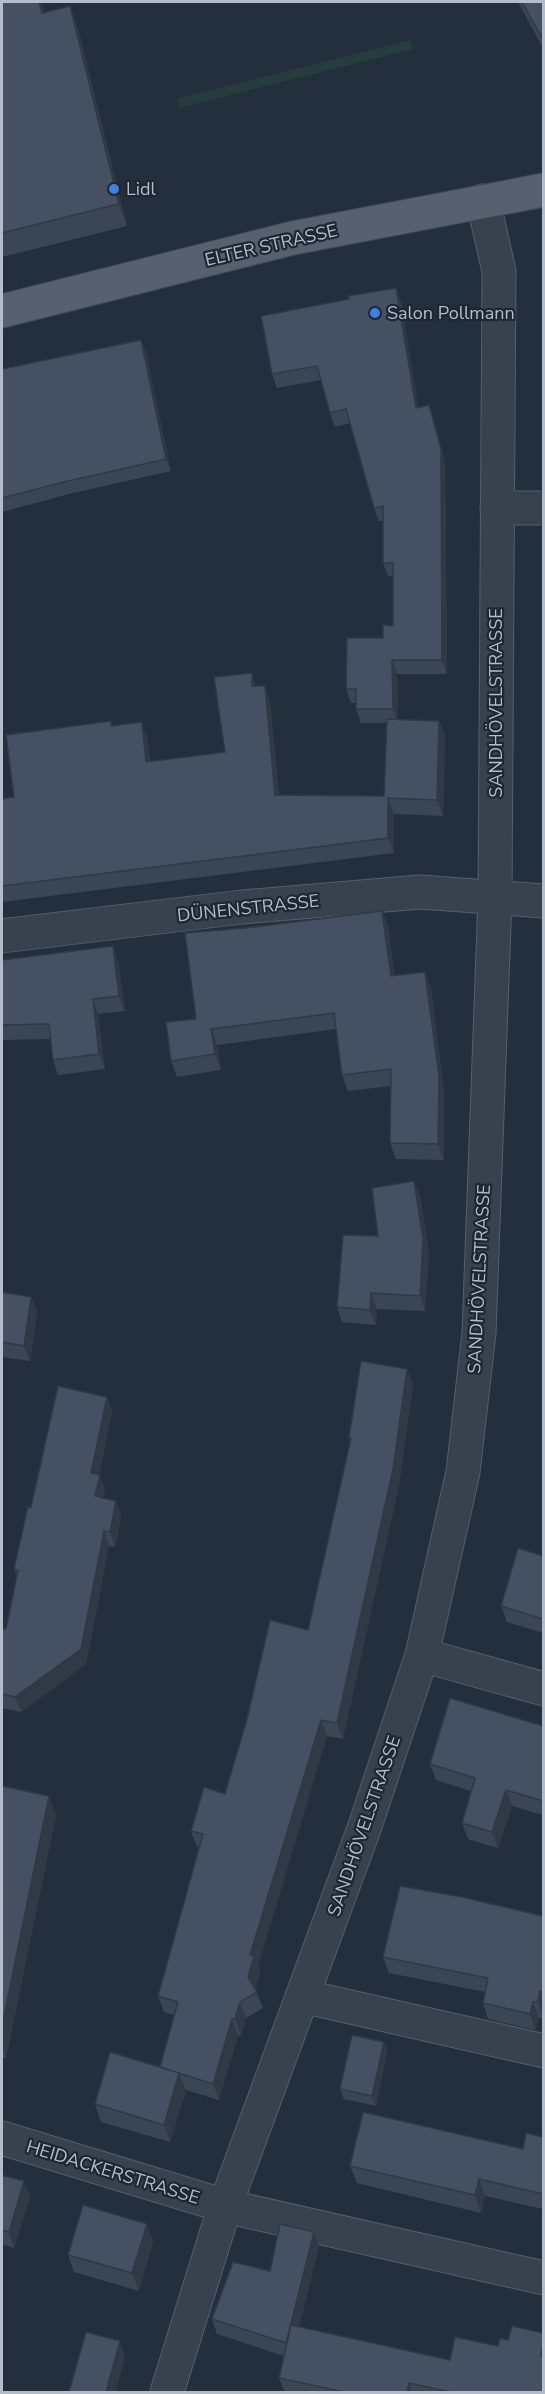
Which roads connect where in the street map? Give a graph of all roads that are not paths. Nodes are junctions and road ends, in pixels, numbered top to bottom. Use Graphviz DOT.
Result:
graph roads {
  1 [pos="543,190"];
  2 [pos="483,201"];
  3 [pos="2,311"];
  4 [pos="497,508"];
  5 [pos="543,508"];
  6 [pos="495,898"];
  7 [pos="543,901"];
  8 [pos="2,936"];
  9 [pos="422,1655"];
  10 [pos="543,1689"];
  11 [pos="302,1996"];
  12 [pos="543,2051"];
  13 [pos="2,2138"];
  14 [pos="225,2206"];
  15 [pos="543,2278"];
  16 [pos="166,2392"];
  1 -- 2 [label="main road, ELTER STRASSE"];
  2 -- 3 [label="main road, ELTER STRASSE"];
  2 -- 4 [label="street, SANDHÖVELSTRASSE"];
  4 -- 5 [label="street"];
  4 -- 6 [label="street, SANDHÖVELSTRASSE"];
  6 -- 7 [label="street"];
  6 -- 8 [label="street, DÜNENSTRASSE"];
  6 -- 9 [label="street, SANDHÖVELSTRASSE"];
  9 -- 10 [label="street"];
  9 -- 11 [label="street, SANDHÖVELSTRASSE"];
  11 -- 12 [label="street"];
  11 -- 14 [label="street, SANDHÖVELSTRASSE"];
  13 -- 14 [label="street, HEIDACKERSTRASSE"];
  14 -- 15 [label="street"];
  14 -- 16 [label="street, SANDHÖVELSTRASSE"];
}
